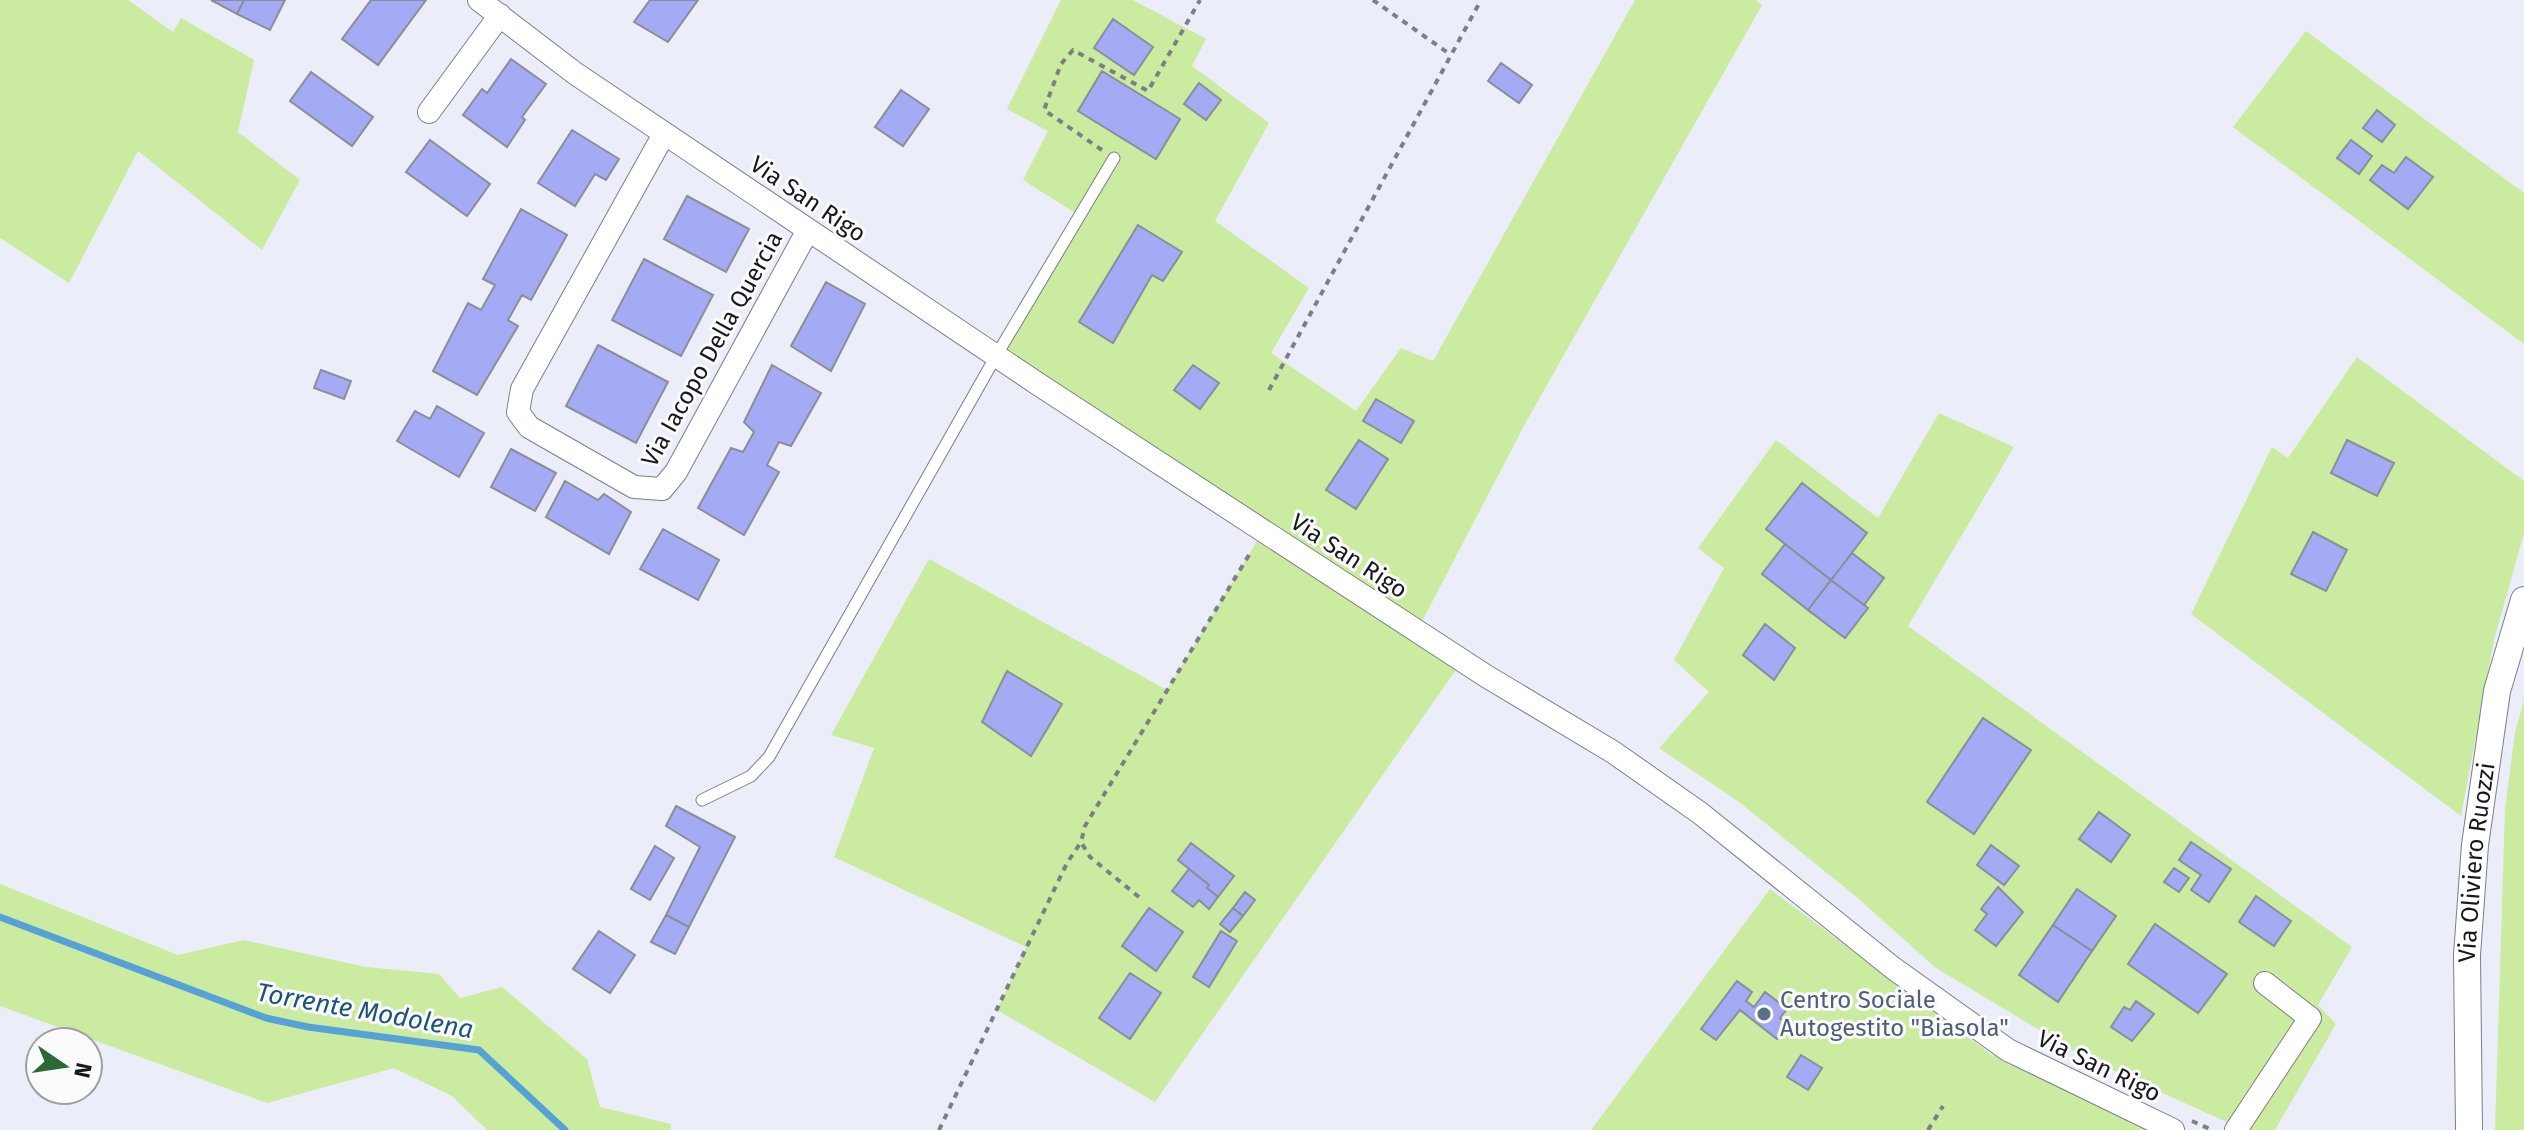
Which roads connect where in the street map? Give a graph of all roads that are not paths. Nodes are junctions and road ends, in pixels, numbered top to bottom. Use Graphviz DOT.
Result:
graph roads {
  1 [pos="479,0"];
  2 [pos="500,15"];
  3 [pos="429,112"];
  4 [pos="664,134"];
  5 [pos="1114,158"];
  6 [pos="808,230"];
  7 [pos="996,356"];
  8 [pos="2524,600"];
  9 [pos="702,800"];
  10 [pos="2265,983"];
  11 [pos="2173,1130"];
  12 [pos="2236,1130"];
  13 [pos="2469,1130"];
  1 -- 2 [label="street, Via San Rigo"];
  2 -- 3 [label="street"];
  2 -- 4 [label="street, Via San Rigo"];
  4 -- 6 [label="street, Via San Rigo"];
  4 -- 6 [label="street, Via Iacopo Della Quercia"];
  5 -- 7 [label="lane"];
  6 -- 7 [label="street, Via San Rigo"];
  7 -- 9 [label="lane"];
  7 -- 11 [label="street, Via San Rigo"];
  8 -- 13 [label="street, Via Oliviero Ruozzi"];
  10 -- 12 [label="street"];
}
